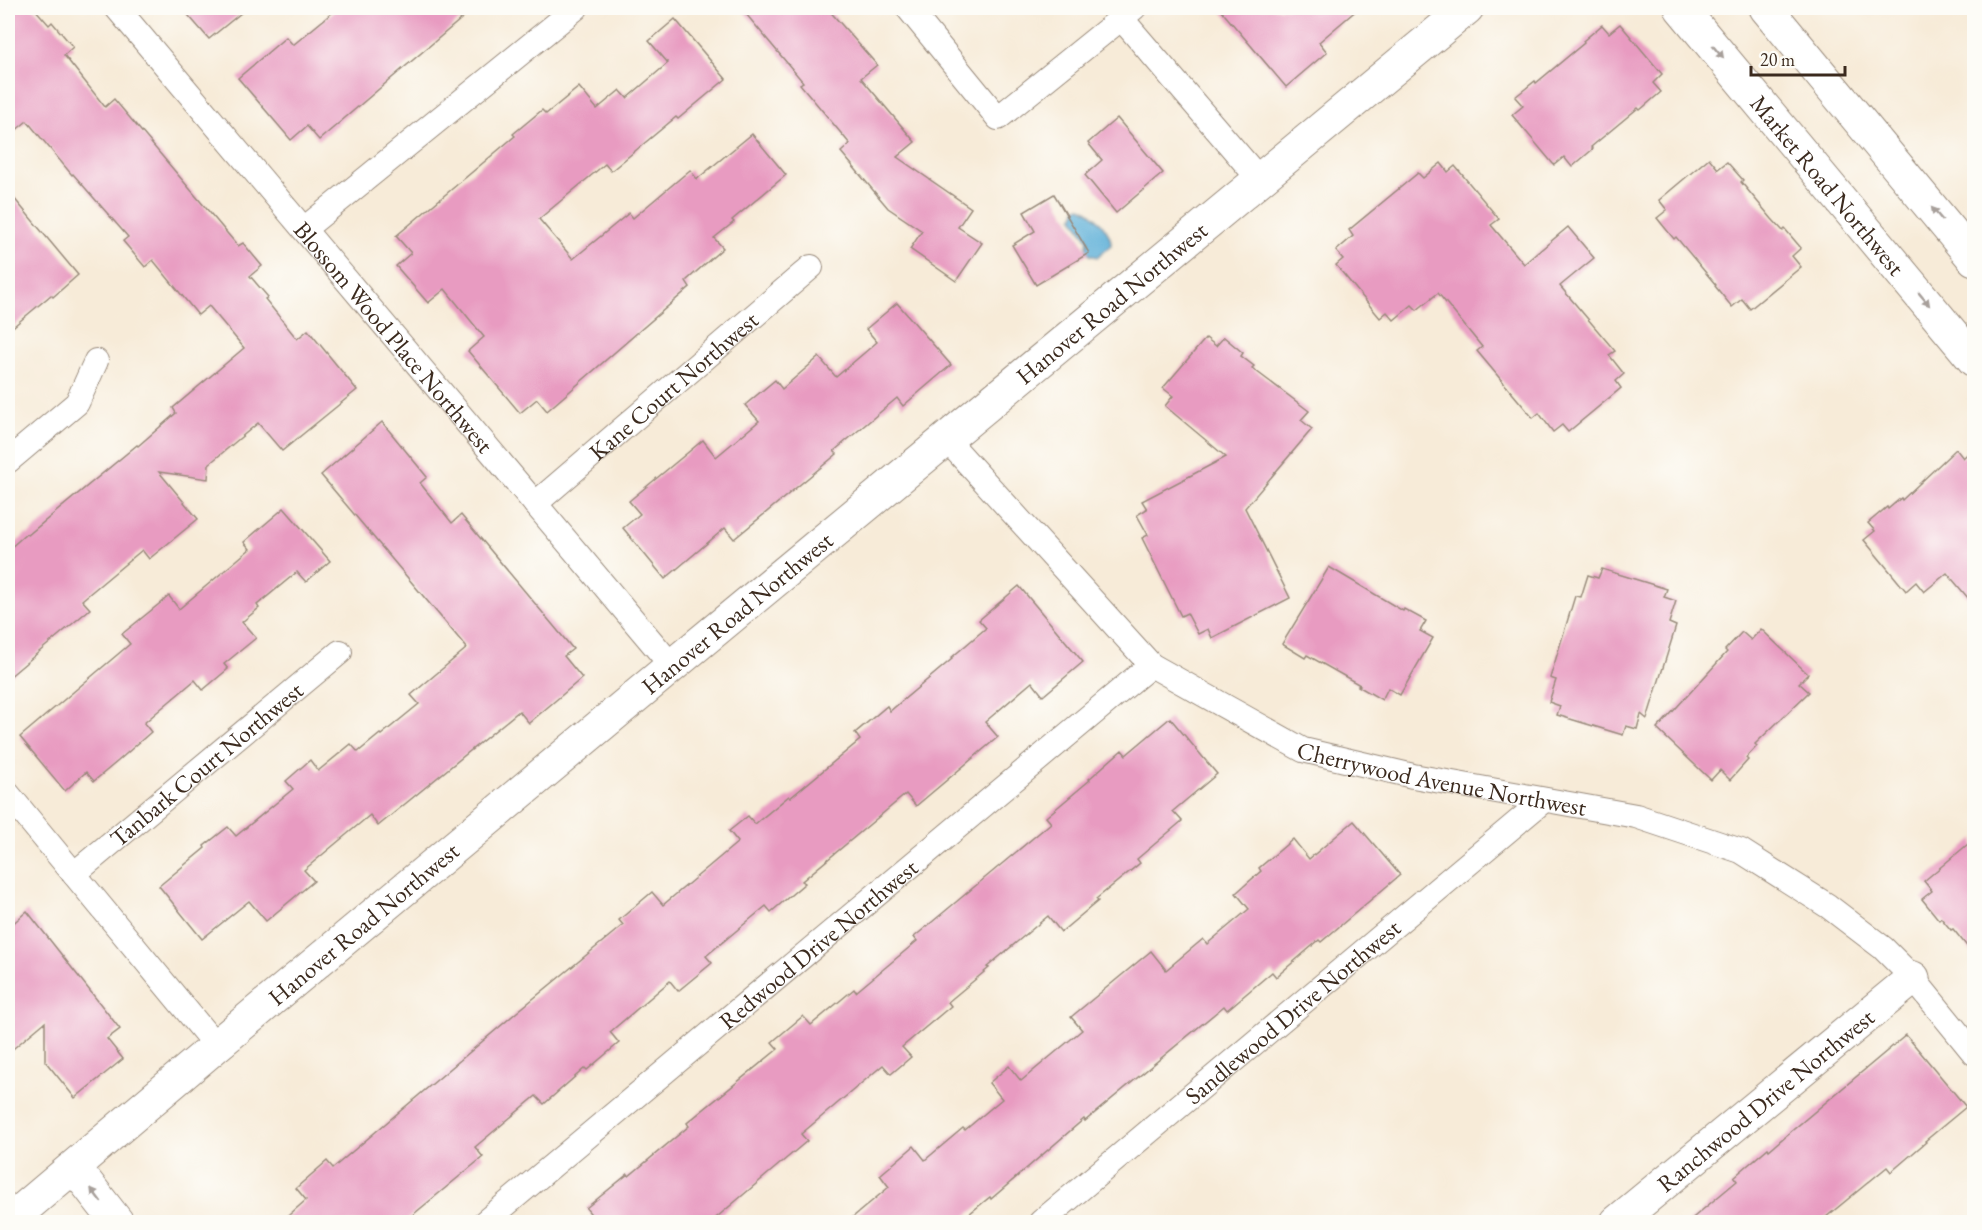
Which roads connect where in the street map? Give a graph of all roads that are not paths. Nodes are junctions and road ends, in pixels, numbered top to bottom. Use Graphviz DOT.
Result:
graph roads {
  1 [pos="117,8"];
  2 [pos="576,8"];
  3 [pos="908,8"];
  4 [pos="1467,8"];
  5 [pos="1681,8"];
  6 [pos="1766,8"];
  7 [pos="1127,13"];
  8 [pos="1260,180"];
  9 [pos="304,229"];
  10 [pos="1974,259"];
  11 [pos="812,267"];
  12 [pos="1974,360"];
  13 [pos="96,361"];
  14 [pos="946,439"];
  15 [pos="8,462"];
  16 [pos="535,504"];
  17 [pos="339,652"];
  18 [pos="1151,665"];
  19 [pos="672,666"];
  20 [pos="8,794"];
  21 [pos="1544,800"];
  22 [pos="74,874"];
  23 [pos="1913,978"];
  24 [pos="216,1046"];
  25 [pos="1974,1053"];
  26 [pos="74,1167"];
  27 [pos="9,1222"];
  28 [pos="117,1222"];
  29 [pos="484,1222"];
  30 [pos="1041,1222"];
  31 [pos="1617,1222"];
  1 -- 9 [label="street, Blossom Wood Place Northwest"];
  2 -- 9 [label="street"];
  3 -- 7 [label="street"];
  4 -- 8 [label="street, Hanover Road Northwest"];
  5 -- 12 [label="street, Market Road Northwest, one-way"];
  10 -- 6 [label="street, one-way"];
  7 -- 8 [label="street"];
  8 -- 14 [label="street, Hanover Road Northwest"];
  9 -- 16 [label="street, Blossom Wood Place Northwest"];
  11 -- 16 [label="street, Kane Court Northwest"];
  13 -- 15 [label="street"];
  14 -- 18 [label="street, Cherrywood Avenue Northwest"];
  14 -- 19 [label="street, Hanover Road Northwest"];
  16 -- 19 [label="street, Blossom Wood Place Northwest"];
  17 -- 22 [label="street, Tanbark Court Northwest"];
  18 -- 21 [label="street, Cherrywood Avenue Northwest"];
  18 -- 29 [label="street, Redwood Drive Northwest"];
  19 -- 24 [label="street, Hanover Road Northwest"];
  20 -- 22 [label="street"];
  21 -- 23 [label="street, Cherrywood Avenue Northwest"];
  21 -- 30 [label="street, Sandlewood Drive Northwest"];
  22 -- 24 [label="street"];
  23 -- 25 [label="street, Cherrywood Avenue Northwest"];
  23 -- 31 [label="street, Ranchwood Drive Northwest"];
  24 -- 26 [label="street, Hanover Road Northwest"];
  26 -- 27 [label="street, Hanover Road Northwest"];
  28 -- 26 [label="street, one-way"];
}
